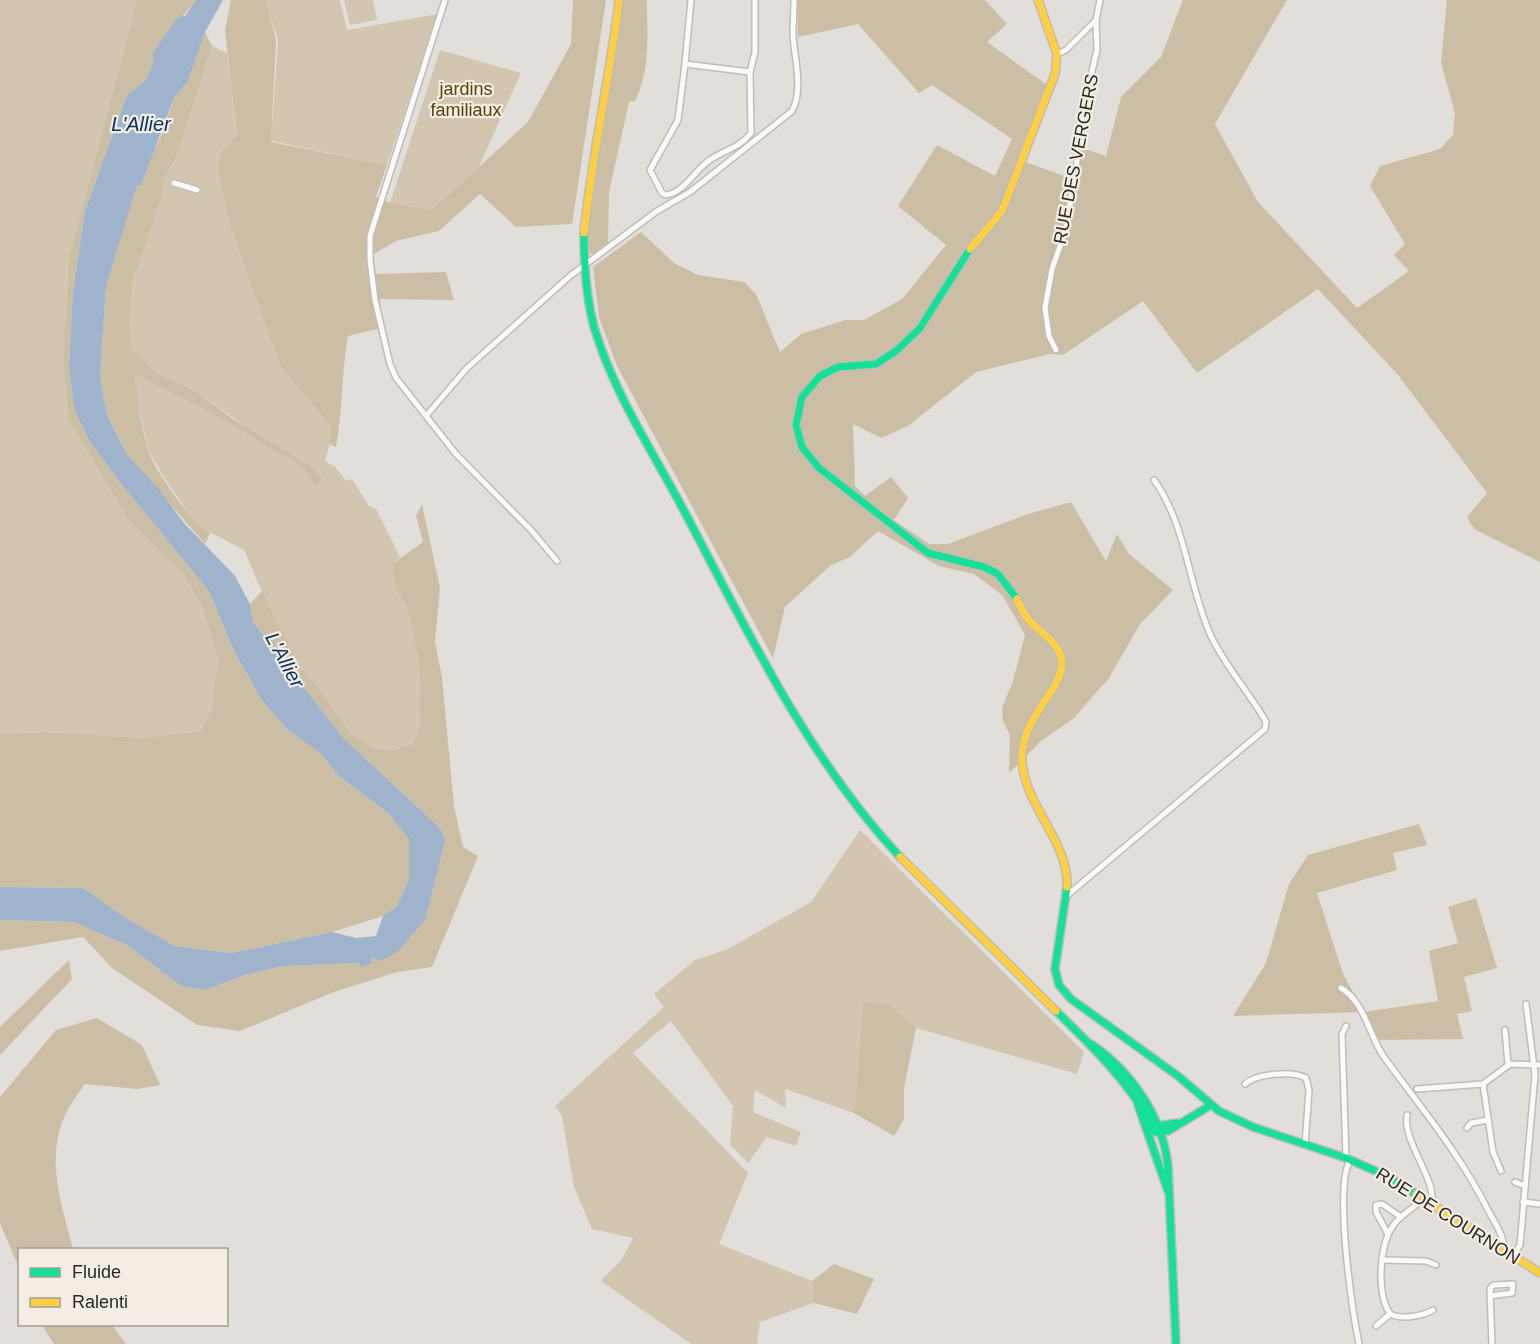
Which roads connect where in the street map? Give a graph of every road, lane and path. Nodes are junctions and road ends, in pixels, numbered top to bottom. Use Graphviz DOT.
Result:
graph roads {
  1 [pos="445,0"];
  2 [pos="619,0"];
  3 [pos="691,0"];
  4 [pos="754,0"];
  5 [pos="795,0"];
  6 [pos="1038,0"];
  7 [pos="1100,0"];
  8 [pos="1096,20"];
  9 [pos="1057,54"];
  10 [pos="685,64"];
  11 [pos="750,72"];
  12 [pos="174,183"];
  13 [pos="197,190"];
  14 [pos="582,267"];
  15 [pos="1056,350"];
  16 [pos="426,416"];
  17 [pos="1154,480"];
  18 [pos="556,561"];
  19 [pos="1064,898"];
  20 [pos="1341,988"];
  21 [pos="1526,1004"];
  22 [pos="1346,1026"];
  23 [pos="1505,1030"];
  24 [pos="1090,1044"];
  25 [pos="1508,1065"];
  26 [pos="1540,1065"];
  27 [pos="1533,1066"];
  28 [pos="1245,1084"];
  29 [pos="1483,1084"];
  30 [pos="1417,1089"];
  31 [pos="1203,1099"];
  32 [pos="1211,1105"];
  33 [pos="1197,1113"];
  34 [pos="1407,1114"];
  35 [pos="1488,1120"];
  36 [pos="1467,1128"];
  37 [pos="1155,1132"];
  38 [pos="1305,1145"];
  39 [pos="1348,1159"];
  40 [pos="1501,1171"];
  41 [pos="1515,1182"];
  42 [pos="1525,1186"];
  43 [pos="1423,1198"];
  44 [pos="1431,1202"];
  45 [pos="1523,1202"];
  46 [pos="1540,1204"];
  47 [pos="1401,1217"];
  48 [pos="1388,1234"];
  49 [pos="1503,1250"];
  50 [pos="1513,1256"];
  51 [pos="1382,1260"];
  52 [pos="1436,1265"];
  53 [pos="1540,1273"];
  54 [pos="1490,1296"];
  55 [pos="1433,1310"];
  56 [pos="1390,1314"];
  57 [pos="1376,1326"];
  58 [pos="1176,1344"];
  59 [pos="1359,1344"];
  60 [pos="1492,1344"];
  1 -- 16 [label="street"];
  2 -- 14 [label="street"];
  3 -- 10 [label="street"];
  4 -- 11 [label="street"];
  5 -- 14 [label="street"];
  6 -- 9 [label="street"];
  7 -- 8 [label="street, RUE DES VERGERS"];
  8 -- 9 [label="street"];
  8 -- 15 [label="street, RUE DES VERGERS"];
  9 -- 19 [label="street, RUE DE COURNON"];
  10 -- 11 [label="street"];
  10 -- 11 [label="street"];
  12 -- 13 [label="street"];
  14 -- 16 [label="street"];
  14 -- 24 [label="street"];
  16 -- 18 [label="street"];
  17 -- 19 [label="street"];
  19 -- 31 [label="street, RUE DE COURNON"];
  20 -- 49 [label="street"];
  21 -- 27 [label="street"];
  22 -- 39 [label="street"];
  23 -- 25 [label="street"];
  24 -- 37 [label="street"];
  24 -- 37 [label="street"];
  25 -- 27 [label="street"];
  25 -- 29 [label="street"];
  26 -- 27 [label="street"];
  27 -- 42 [label="street"];
  28 -- 38 [label="street"];
  29 -- 30 [label="street"];
  29 -- 35 [label="street"];
  31 -- 32 [label="street, RUE DE COURNON"];
  31 -- 33 [label="street"];
  32 -- 33 [label="street"];
  32 -- 38 [label="street, RUE DE COURNON"];
  33 -- 37 [label="street"];
  34 -- 44 [label="street"];
  35 -- 36 [label="street"];
  35 -- 40 [label="street"];
  37 -- 58 [label="street"];
  38 -- 39 [label="street, RUE DE COURNON"];
  39 -- 43 [label="street, RUE DE COURNON"];
  39 -- 59 [label="street"];
  41 -- 42 [label="street"];
  42 -- 45 [label="street"];
  43 -- 44 [label="street, RUE DE COURNON"];
  43 -- 47 [label="street"];
  44 -- 49 [label="street, RUE DE COURNON"];
  45 -- 46 [label="street"];
  45 -- 50 [label="street"];
  47 -- 48 [label="street"];
  47 -- 48 [label="street"];
  48 -- 51 [label="street"];
  49 -- 50 [label="street, RUE DE COURNON"];
  50 -- 53 [label="street, RUE DE COURNON"];
  51 -- 52 [label="street"];
  51 -- 56 [label="street"];
  54 -- 60 [label="street"];
  55 -- 56 [label="street"];
  56 -- 57 [label="street"];
}
